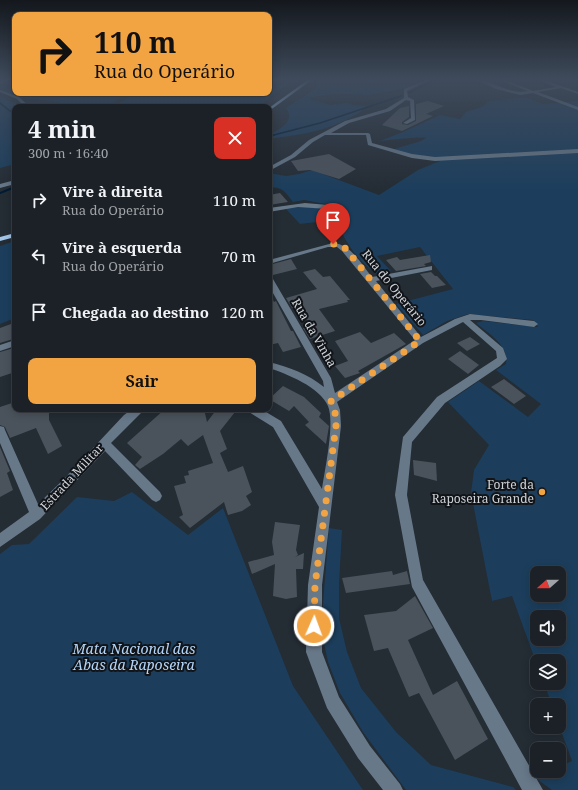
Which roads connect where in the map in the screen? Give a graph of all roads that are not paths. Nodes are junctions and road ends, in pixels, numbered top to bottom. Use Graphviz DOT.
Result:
graph roads {
  1 [pos="368,116"];
  2 [pos="413,116"];
  3 [pos="405,123"];
  4 [pos="326,134"];
  5 [pos="578,151"];
  6 [pos="272,167"];
  7 [pos="12,183"];
  8 [pos="0,186"];
  9 [pos="328,207"];
  10 [pos="272,209"];
  11 [pos="12,236"];
  12 [pos="0,239"];
  13 [pos="272,261"];
  14 [pos="429,268"];
  15 [pos="371,280"];
  16 [pos="272,284"];
  17 [pos="464,319"];
  18 [pos="534,324"];
  19 [pos="420,341"];
  20 [pos="12,344"];
  21 [pos="0,348"];
  22 [pos="272,366"];
  23 [pos="331,401"];
  24 [pos="136,412"];
  25 [pos="258,412"];
  26 [pos="0,430"];
  27 [pos="104,443"];
  28 [pos="156,496"];
  29 [pos="324,505"];
  30 [pos="36,514"];
  31 [pos="0,542"];
  32 [pos="394,790"];
  33 [pos="534,790"];
  1 -- 4 [label="street"];
  2 -- 3 [label="street"];
  4 -- 5 [label="street"];
  4 -- 6 [label="street"];
  7 -- 8 [label="street"];
  9 -- 10 [label="street"];
  11 -- 12 [label="main road"];
  13 -- 15 [label="street, Rua do Operário"];
  14 -- 15 [label="street"];
  15 -- 19 [label="street, Rua do Operário"];
  16 -- 23 [label="street, Rua da Vinha"];
  17 -- 18 [label="street"];
  17 -- 19 [label="street"];
  17 -- 33 [label="street"];
  19 -- 23 [label="street, Rua do Operário"];
  20 -- 21 [label="street"];
  22 -- 23 [label="street"];
  23 -- 29 [label="street"];
  24 -- 27 [label="street, Estrada Militar"];
  25 -- 29 [label="street"];
  26 -- 30 [label="street"];
  27 -- 28 [label="street"];
  27 -- 30 [label="street, Estrada Militar"];
  29 -- 32 [label="street"];
  30 -- 31 [label="street, Estrada Militar"];
}
